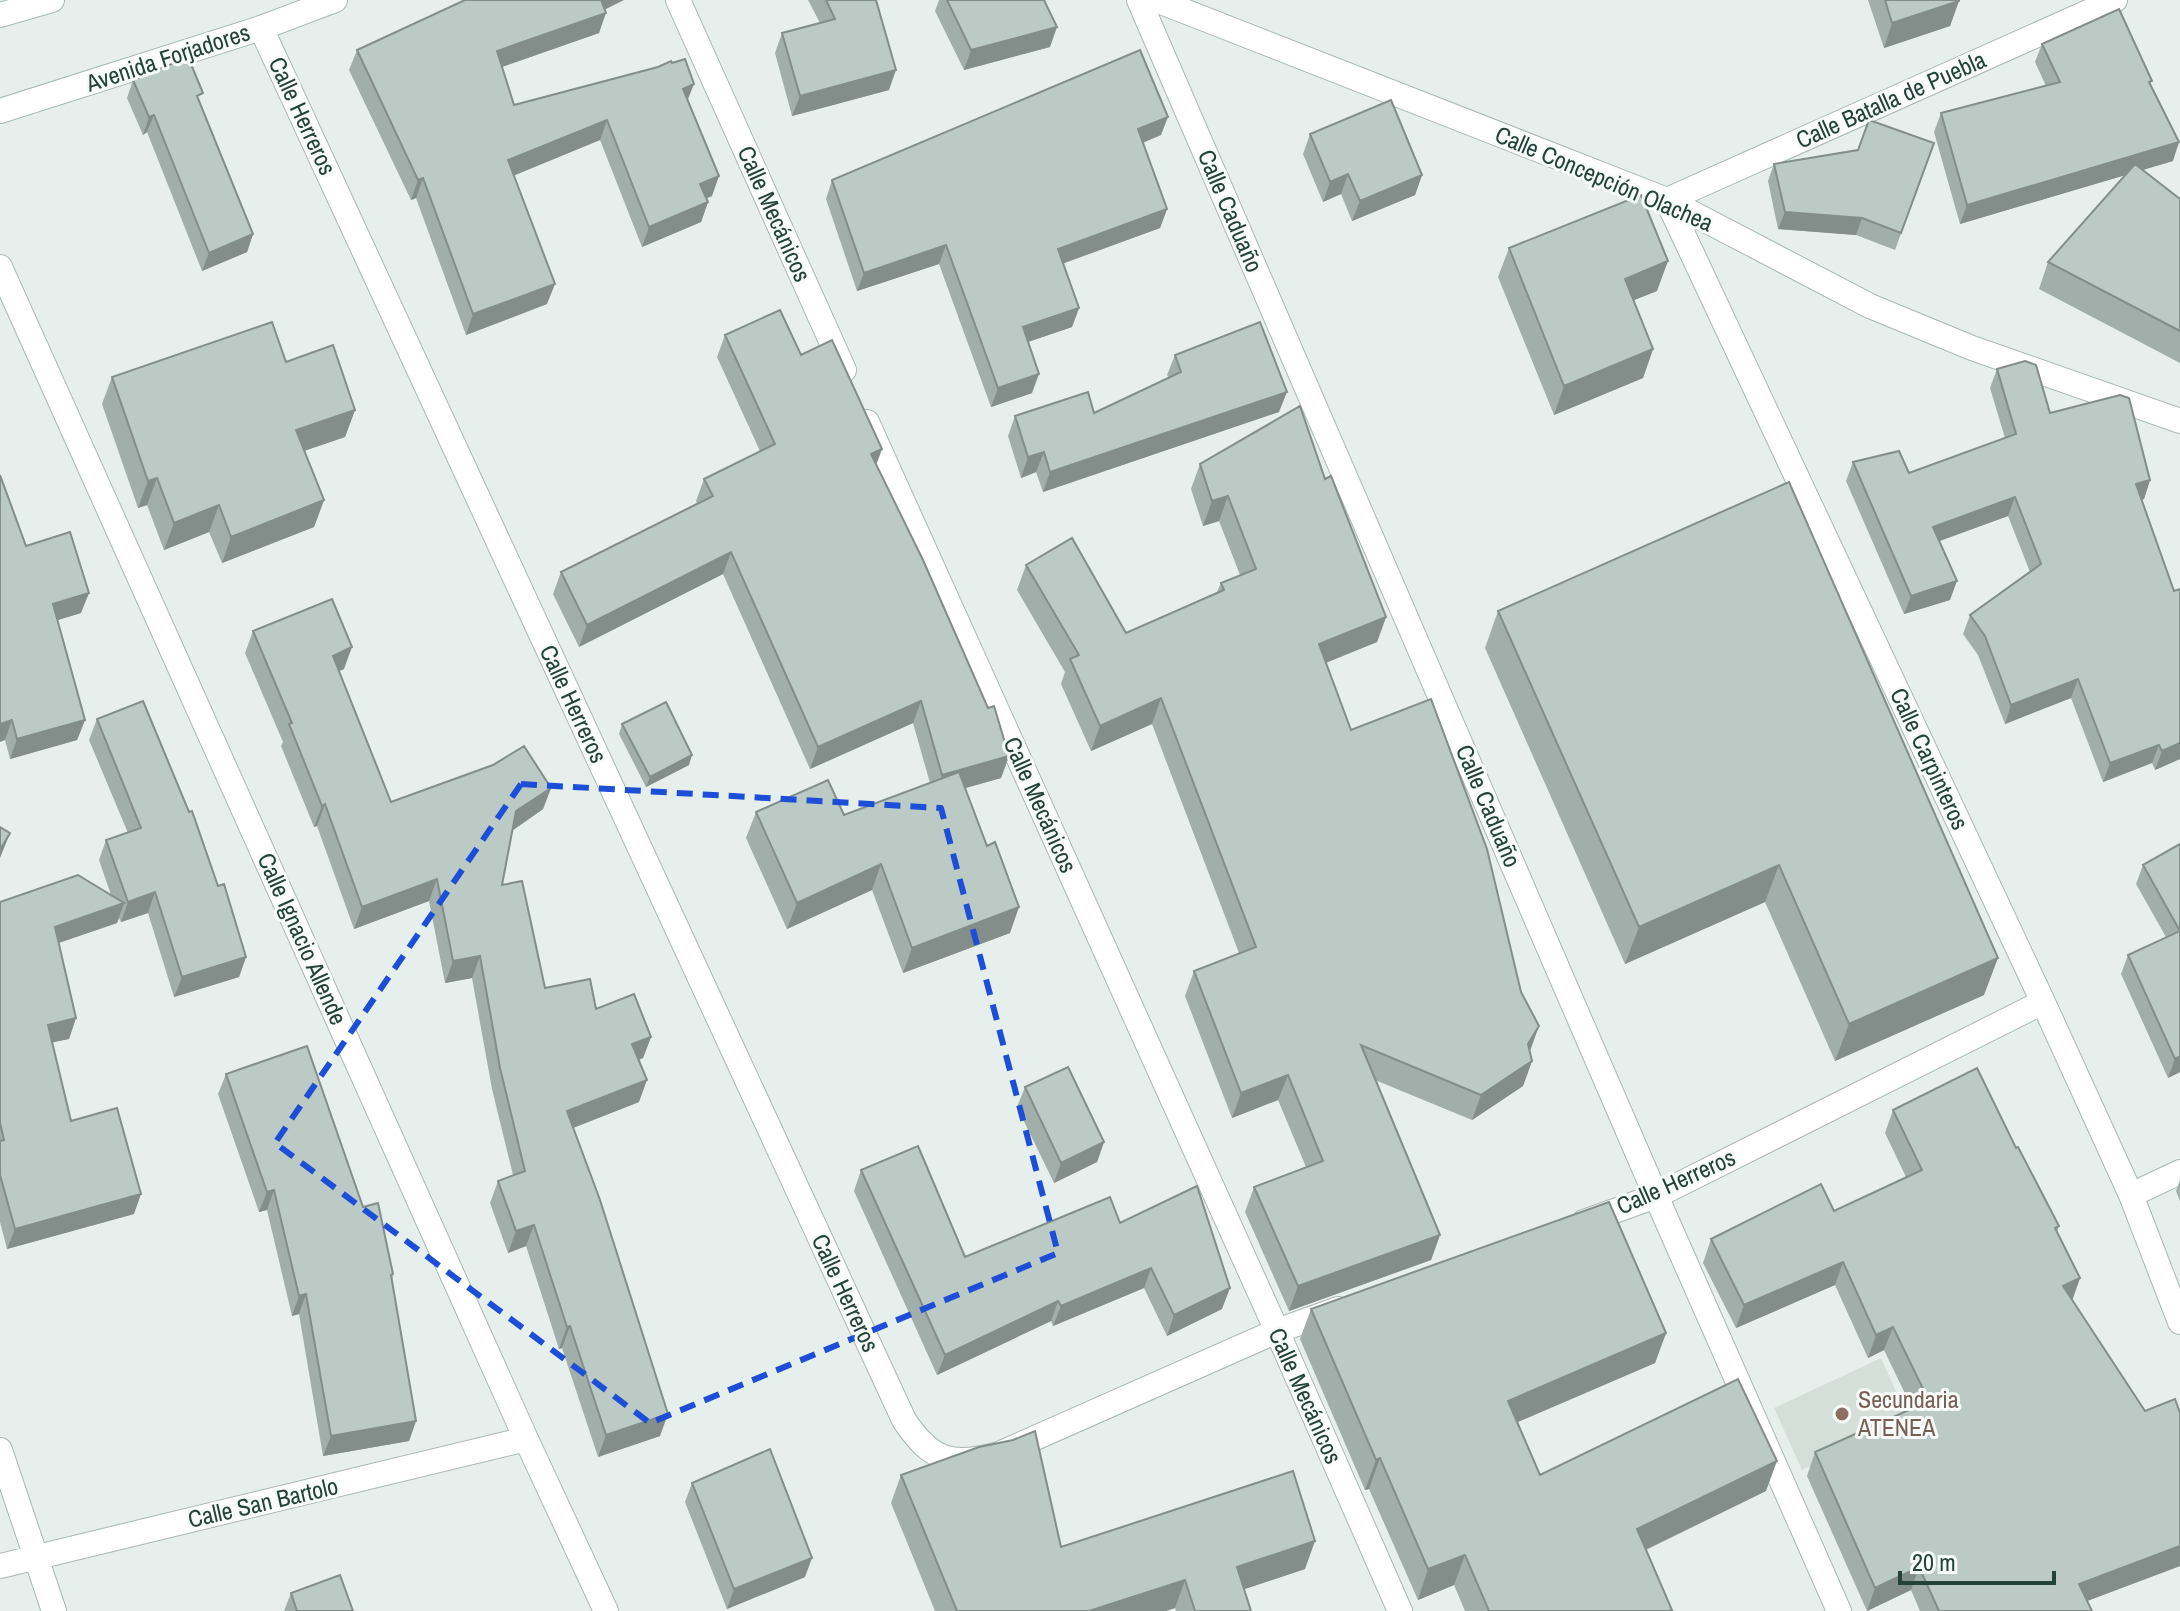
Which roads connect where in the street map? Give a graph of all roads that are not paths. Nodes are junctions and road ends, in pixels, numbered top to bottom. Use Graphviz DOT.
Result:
graph roads {
  1 [pos="52,0"];
  2 [pos="335,0"];
  3 [pos="678,0"];
  4 [pos="1139,0"];
  5 [pos="1156,0"];
  6 [pos="2115,0"];
  7 [pos="0,15"];
  8 [pos="261,28"];
  9 [pos="0,111"];
  10 [pos="1667,200"];
  11 [pos="0,267"];
  12 [pos="2180,421"];
  13 [pos="2043,1002"];
  14 [pos="2180,1172"];
  15 [pos="2131,1195"];
  16 [pos="1656,1196"];
  17 [pos="1569,1227"];
  18 [pos="1364,1300"];
  19 [pos="2180,1322"];
  20 [pos="1277,1331"];
  21 [pos="526,1439"];
  22 [pos="0,1450"];
  23 [pos="34,1557"];
  24 [pos="0,1566"];
  25 [pos="54,1611"];
  26 [pos="606,1611"];
  27 [pos="1400,1611"];
  28 [pos="1839,1611"];
  1 -- 7 [label="street"];
  2 -- 8 [label="street, Avenida Forjadores"];
  3 -- 20 [label="street, Calle Mecánicos"];
  4 -- 16 [label="street, Calle Caduaño"];
  5 -- 10 [label="street, Calle Concepción Olachea"];
  6 -- 10 [label="street, Calle Batalla de Puebla"];
  8 -- 9 [label="street, Avenida Forjadores"];
  8 -- 20 [label="street, Calle Herreros"];
  10 -- 12 [label="street, Calle Concepción Olachea"];
  10 -- 13 [label="street, Calle Carpinteros"];
  11 -- 21 [label="street, Calle Ignacio Allende"];
  13 -- 15 [label="street, Calle Carpinteros"];
  13 -- 16 [label="street, Calle Herreros"];
  14 -- 15 [label="street"];
  15 -- 19 [label="street, Calle Carpinteros"];
  16 -- 17 [label="street, Calle Herreros"];
  16 -- 28 [label="street, Calle Caduaño"];
  18 -- 20 [label="street, Calle Herreros"];
  20 -- 27 [label="street, Calle Mecánicos"];
  21 -- 23 [label="street, Calle San Bartolo"];
  21 -- 26 [label="street, Calle Ignacio Allende"];
  22 -- 23 [label="street"];
  23 -- 24 [label="street, Calle San Bartolo"];
  23 -- 25 [label="street"];
}
